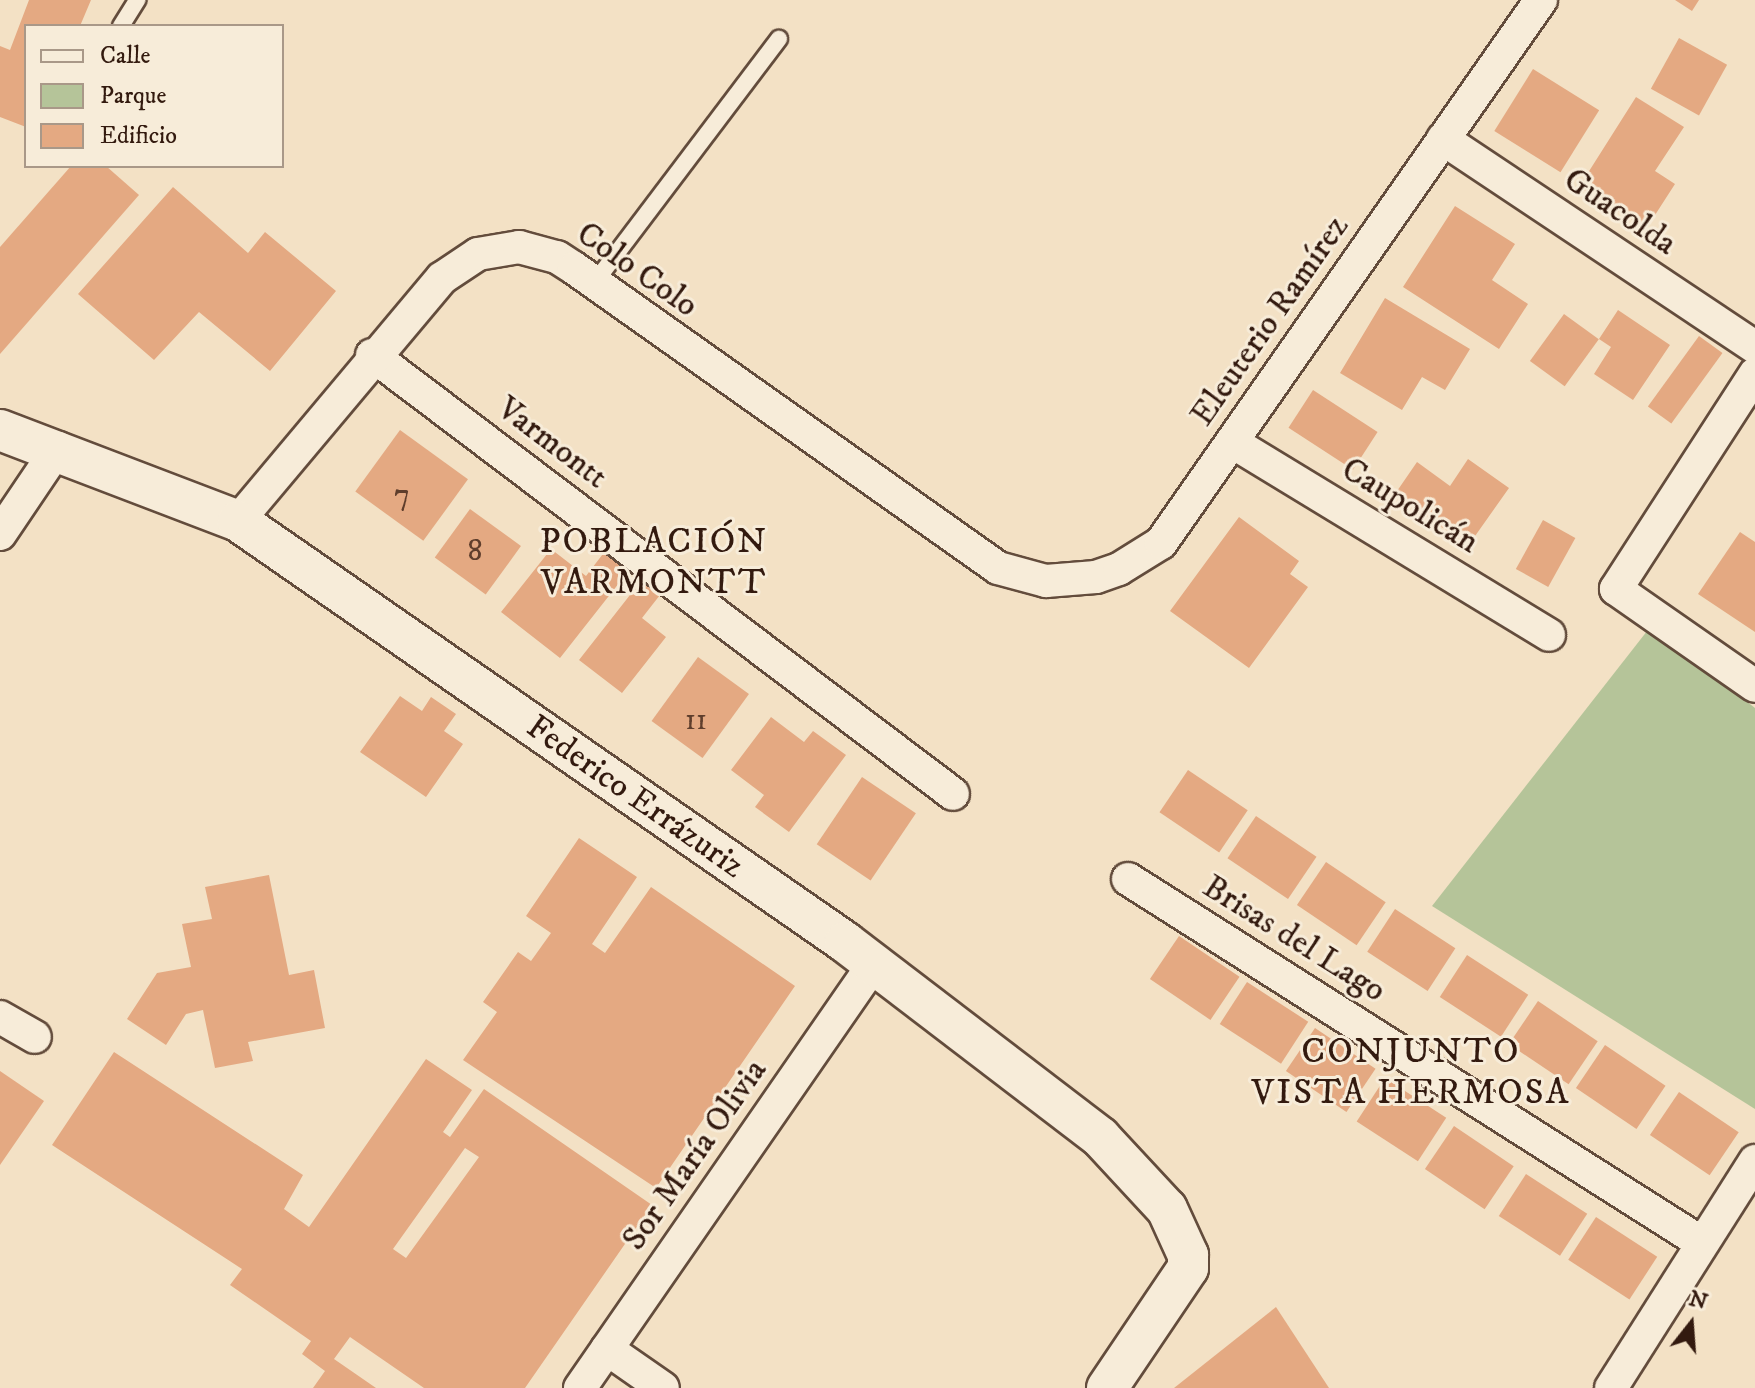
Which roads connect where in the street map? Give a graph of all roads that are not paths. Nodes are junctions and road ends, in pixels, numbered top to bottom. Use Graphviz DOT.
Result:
graph roads {
  1 [pos="137,0"];
  2 [pos="1541,0"];
  3 [pos="122,24"];
  4 [pos="779,39"];
  5 [pos="1443,139"];
  6 [pos="595,282"];
  7 [pos="1755,347"];
  8 [pos="372,355"];
  9 [pos="1755,374"];
  10 [pos="0,430"];
  11 [pos="1232,442"];
  12 [pos="58,448"];
  13 [pos="238,521"];
  14 [pos="0,534"];
  15 [pos="998,568"];
  16 [pos="1549,635"];
  17 [pos="1755,686"];
  18 [pos="953,794"];
  19 [pos="1128,879"];
  20 [pos="873,965"];
  21 [pos="0,1017"];
  22 [pos="35,1037"];
  23 [pos="1755,1161"];
  24 [pos="1702,1243"];
  25 [pos="607,1349"];
  26 [pos="580,1388"];
  27 [pos="663,1388"];
  28 [pos="1107,1388"];
  29 [pos="1611,1388"];
  1 -- 3 [label="lane"];
  2 -- 5 [label="street, Eleuterio Ramírez"];
  4 -- 6 [label="lane"];
  5 -- 7 [label="street, Guacolda"];
  5 -- 11 [label="street, Eleuterio Ramírez"];
  6 -- 8 [label="street, Colo Colo"];
  6 -- 15 [label="street, Colo Colo"];
  8 -- 13 [label="street, Colo Colo"];
  8 -- 18 [label="street, Varmontt"];
  9 -- 17 [label="street"];
  10 -- 12 [label="street, Federico Errázuriz"];
  11 -- 15 [label="street, Eleuterio Ramírez"];
  11 -- 16 [label="street, Caupolicán"];
  12 -- 13 [label="street, Federico Errázuriz"];
  12 -- 14 [label="street"];
  13 -- 20 [label="street, Federico Errázuriz"];
  19 -- 24 [label="street, Brisas del Lago"];
  20 -- 25 [label="street, Sor María Olivia"];
  20 -- 28 [label="street, Federico Errázuriz"];
  21 -- 22 [label="street"];
  23 -- 24 [label="street"];
  24 -- 29 [label="street"];
  25 -- 26 [label="street, Sor María Olivia"];
  25 -- 27 [label="street"];
}
